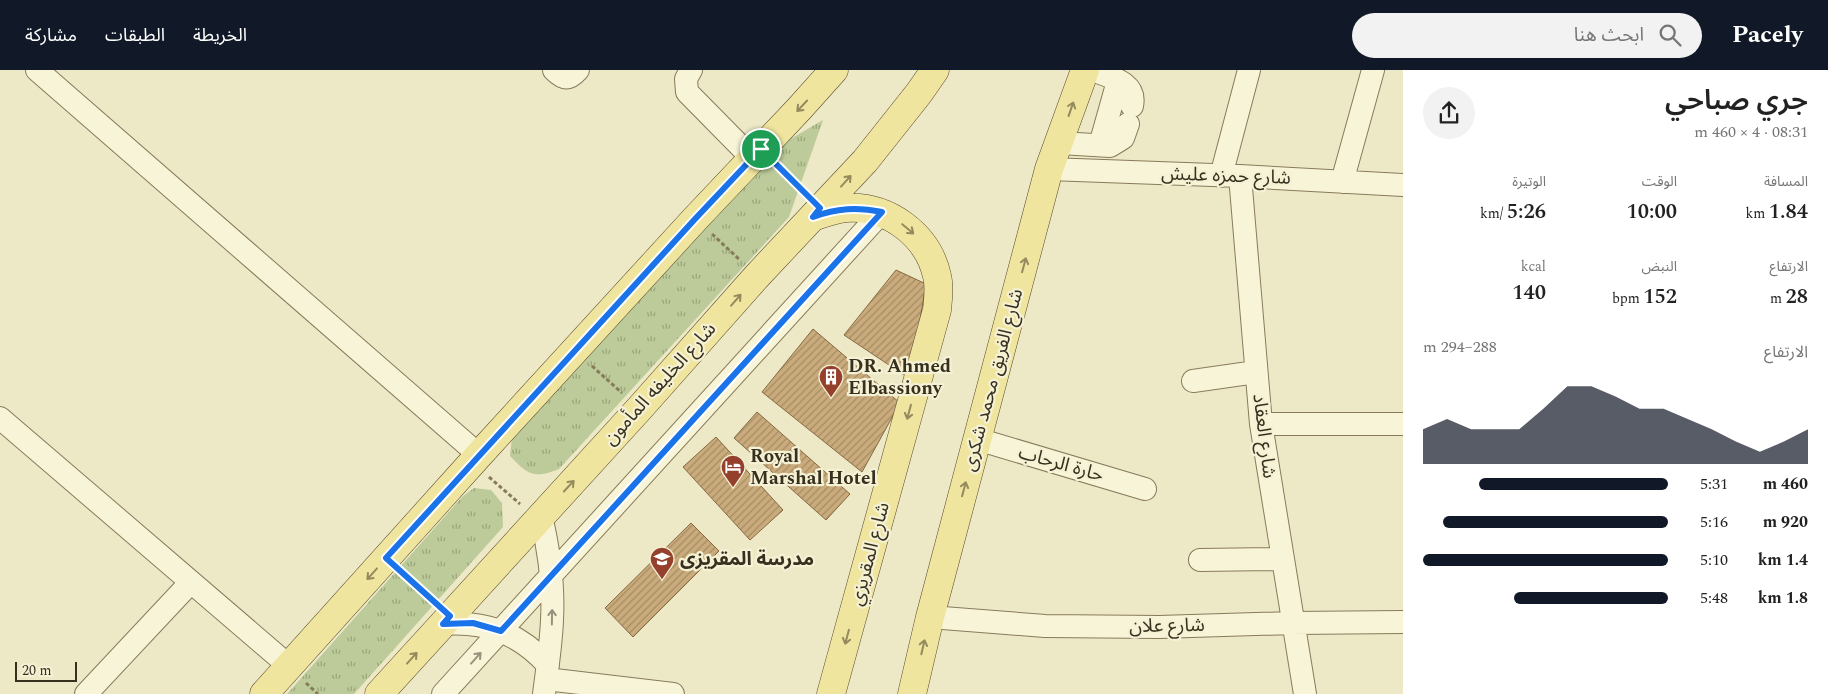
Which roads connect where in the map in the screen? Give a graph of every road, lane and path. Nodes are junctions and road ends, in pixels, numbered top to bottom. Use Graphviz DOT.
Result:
graph roads {
  1 [pos="37,70"];
  2 [pos="554,70"];
  3 [pos="578,70"];
  4 [pos="691,70"];
  5 [pos="834,70"];
  6 [pos="935,70"];
  7 [pos="1084,70"];
  8 [pos="1092,70"];
  9 [pos="1249,70"];
  10 [pos="1373,70"];
  11 [pos="1118,80"];
  12 [pos="1060,144"];
  13 [pos="1100,145"];
  14 [pos="757,154"];
  15 [pos="1050,169"];
  16 [pos="1231,176"];
  17 [pos="1342,182"];
  18 [pos="1403,185"];
  19 [pos="882,212"];
  20 [pos="816,213"];
  21 [pos="695,219"];
  22 [pos="758,275"];
  23 [pos="576,351"];
  24 [pos="1256,372"];
  25 [pos="1193,381"];
  26 [pos="640,409"];
  27 [pos="0,418"];
  28 [pos="1261,424"];
  29 [pos="1403,424"];
  30 [pos="977,439"];
  31 [pos="476,458"];
  32 [pos="1145,489"];
  33 [pos="539,518"];
  34 [pos="386,558"];
  35 [pos="1282,559"];
  36 [pos="1200,560"];
  37 [pos="551,576"];
  38 [pos="191,582"];
  39 [pos="930,617"];
  40 [pos="447,620"];
  41 [pos="1403,622"];
  42 [pos="1292,623"];
  43 [pos="501,631"];
  44 [pos="289,666"];
  45 [pos="546,679"];
  46 [pos="86,694"];
  47 [pos="264,694"];
  48 [pos="380,694"];
  49 [pos="444,694"];
  50 [pos="673,694"];
  51 [pos="831,694"];
  52 [pos="912,694"];
  53 [pos="1305,694"];
  1 -- 31 [label="street"];
  2 -- 3 [label="street"];
  4 -- 14 [label="street"];
  5 -- 14 [label="main road, one-way"];
  20 -- 6 [label="main road, شارع الخليفه المأمون, one-way"];
  12 -- 7 [label="main road, شارع الفريق محمد شكرى, one-way"];
  8 -- 11 [label="street"];
  9 -- 16 [label="street, شارع العقاد"];
  10 -- 17 [label="street"];
  11 -- 13 [label="street"];
  11 -- 13 [label="street"];
  12 -- 13 [label="street"];
  12 -- 15 [label="main road, شارع الفريق محمد شكرى"];
  14 -- 20 [label="path"];
  14 -- 21 [label="main road"];
  15 -- 16 [label="street, شارع حمزه عليش"];
  30 -- 15 [label="main road, شارع الفريق محمد شكرى, one-way"];
  16 -- 17 [label="street, شارع حمزه عليش"];
  16 -- 24 [label="street, شارع العقاد"];
  17 -- 18 [label="street, شارع حمزه عليش"];
  19 -- 20 [label="main road, شارع المقريزي"];
  19 -- 37 [label="street"];
  19 -- 51 [label="main road, شارع المقريزي, one-way"];
  20 -- 22 [label="main road, شارع الخليفه المأمون"];
  21 -- 22 [label="path"];
  21 -- 23 [label="main road"];
  26 -- 22 [label="main road, شارع الخليفه المأمون, one-way"];
  23 -- 26 [label="path"];
  23 -- 31 [label="main road"];
  24 -- 25 [label="street"];
  24 -- 28 [label="street, شارع العقاد"];
  33 -- 26 [label="main road, شارع الخليفه المأمون, one-way"];
  27 -- 38 [label="street"];
  28 -- 29 [label="street"];
  28 -- 35 [label="street, شارع العقاد"];
  30 -- 32 [label="street, حارة الرحاب"];
  39 -- 30 [label="main road, شارع الفريق محمد شكرى, one-way"];
  31 -- 33 [label="path"];
  31 -- 34 [label="main road"];
  33 -- 37 [label="street"];
  33 -- 40 [label="main road, شارع الخليفه المأمون"];
  34 -- 40 [label="path"];
  34 -- 44 [label="main road, one-way"];
  35 -- 36 [label="street"];
  35 -- 42 [label="street, شارع العقاد"];
  37 -- 43 [label="street"];
  45 -- 37 [label="street, one-way"];
  38 -- 44 [label="street"];
  38 -- 46 [label="street"];
  39 -- 42 [label="street, شارع علان"];
  52 -- 39 [label="main road, شارع الفريق محمد شكرى, one-way"];
  40 -- 43 [label="street"];
  48 -- 40 [label="main road, شارع الخليفه المأمون, one-way"];
  41 -- 42 [label="street, شارع علان"];
  42 -- 53 [label="street, شارع العقاد"];
  43 -- 45 [label="street"];
  49 -- 43 [label="street, one-way"];
  44 -- 47 [label="main road"];
  45 -- 50 [label="street"];
}
